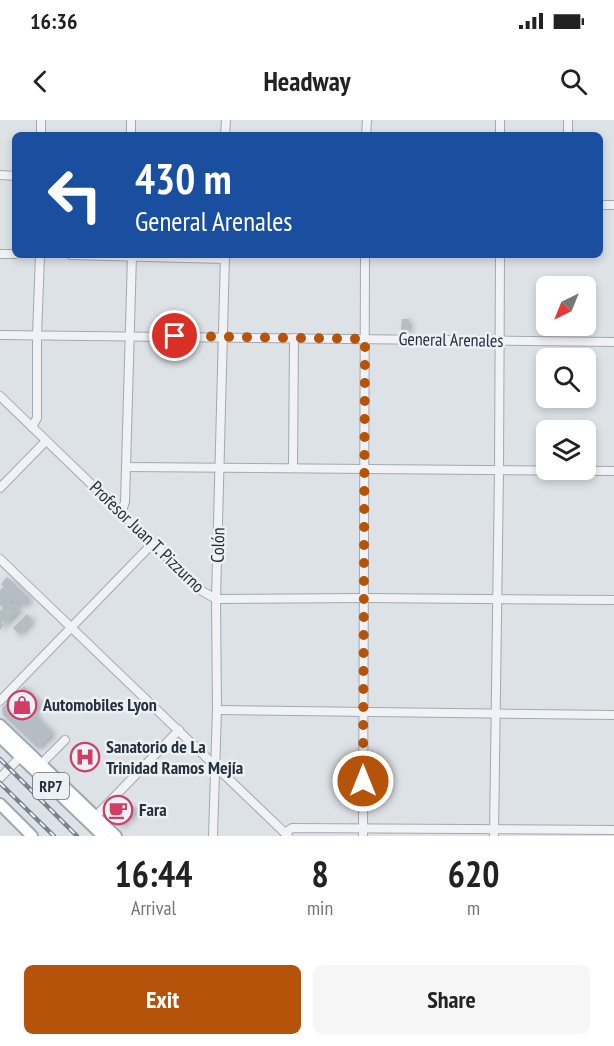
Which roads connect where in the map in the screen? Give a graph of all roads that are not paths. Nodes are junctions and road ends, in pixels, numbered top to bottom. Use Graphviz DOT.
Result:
graph roads {
  1 [pos="40,258"];
  2 [pos="132,258"];
  3 [pos="225,258"];
  4 [pos="365,258"];
  5 [pos="500,258"];
  6 [pos="0,335"];
  7 [pos="37,335"];
  8 [pos="128,336"];
  9 [pos="222,337"];
  10 [pos="294,338"];
  11 [pos="365,339"];
  12 [pos="500,341"];
  13 [pos="614,342"];
  14 [pos="0,396"];
  15 [pos="32,427"];
  16 [pos="46,441"];
  17 [pos="126,467"];
  18 [pos="220,467"];
  19 [pos="293,468"];
  20 [pos="365,470"];
  21 [pos="499,471"];
  22 [pos="614,471"];
  23 [pos="0,488"];
  24 [pos="121,513"];
  25 [pos="152,544"];
  26 [pos="0,559"];
  27 [pos="364,598"];
  28 [pos="216,599"];
  29 [pos="497,600"];
  30 [pos="614,600"];
  31 [pos="70,628"];
  32 [pos="0,701"];
  33 [pos="217,710"];
  34 [pos="363,711"];
  35 [pos="496,715"];
  36 [pos="614,715"];
  37 [pos="0,725"];
  38 [pos="179,730"];
  39 [pos="0,737"];
  40 [pos="64,740"];
  41 [pos="21,756"];
  42 [pos="41,764"];
  43 [pos="215,764"];
  44 [pos="0,778"];
  45 [pos="0,804"];
  46 [pos="92,820"];
  47 [pos="614,830"];
  48 [pos="363,832"];
  49 [pos="494,833"];
  50 [pos="287,834"];
  51 [pos="32,836"];
  52 [pos="103,836"];
  53 [pos="116,836"];
  54 [pos="213,836"];
  1 -- 7 [label="street"];
  2 -- 8 [label="street"];
  3 -- 9 [label="street, Colón"];
  4 -- 11 [label="street"];
  5 -- 12 [label="street"];
  6 -- 7 [label="street, General Arenales"];
  7 -- 8 [label="street, General Arenales"];
  7 -- 15 [label="street"];
  8 -- 9 [label="street, General Arenales"];
  8 -- 17 [label="street"];
  9 -- 10 [label="street, General Arenales"];
  9 -- 18 [label="street, Colón"];
  10 -- 11 [label="street, General Arenales"];
  10 -- 19 [label="street"];
  11 -- 12 [label="street, General Arenales"];
  11 -- 20 [label="street"];
  12 -- 13 [label="street, General Arenales"];
  12 -- 21 [label="street"];
  14 -- 15 [label="street, Profesor Juan T. Pizzurno"];
  15 -- 16 [label="street, Profesor Juan T. Pizzurno"];
  16 -- 23 [label="street"];
  16 -- 24 [label="street, Profesor Juan T. Pizzurno"];
  17 -- 18 [label="street"];
  17 -- 24 [label="street"];
  18 -- 19 [label="street"];
  18 -- 28 [label="street, Colón"];
  19 -- 20 [label="street"];
  20 -- 21 [label="street"];
  20 -- 27 [label="street"];
  21 -- 22 [label="street"];
  21 -- 29 [label="street"];
  24 -- 25 [label="street, Profesor Juan T. Pizzurno"];
  25 -- 28 [label="street, Profesor Juan T. Pizzurno"];
  25 -- 31 [label="street"];
  26 -- 31 [label="street"];
  27 -- 28 [label="street, Profesor Juan T. Pizzurno"];
  27 -- 29 [label="street, Profesor Juan T. Pizzurno"];
  27 -- 34 [label="street"];
  28 -- 33 [label="street, Colón"];
  29 -- 30 [label="street, Profesor Juan T. Pizzurno"];
  29 -- 35 [label="street"];
  31 -- 32 [label="street"];
  31 -- 38 [label="street"];
  33 -- 34 [label="street"];
  33 -- 43 [label="street, Colón"];
  34 -- 35 [label="street"];
  34 -- 48 [label="street"];
  35 -- 36 [label="street"];
  35 -- 49 [label="street"];
  37 -- 42 [label="main road, RP7"];
  38 -- 43 [label="street"];
  38 -- 46 [label="street"];
  39 -- 41 [label="main road, RP7"];
  40 -- 42 [label="street"];
  41 -- 44 [label="street"];
  41 -- 46 [label="main road, RP7"];
  42 -- 46 [label="main road, RP7"];
  43 -- 50 [label="street"];
  43 -- 54 [label="street, Colón"];
  45 -- 51 [label="main road"];
  46 -- 52 [label="main road, RP7"];
  46 -- 53 [label="main road, RP7"];
  47 -- 49 [label="street"];
  48 -- 49 [label="street"];
  48 -- 50 [label="street"];
}
